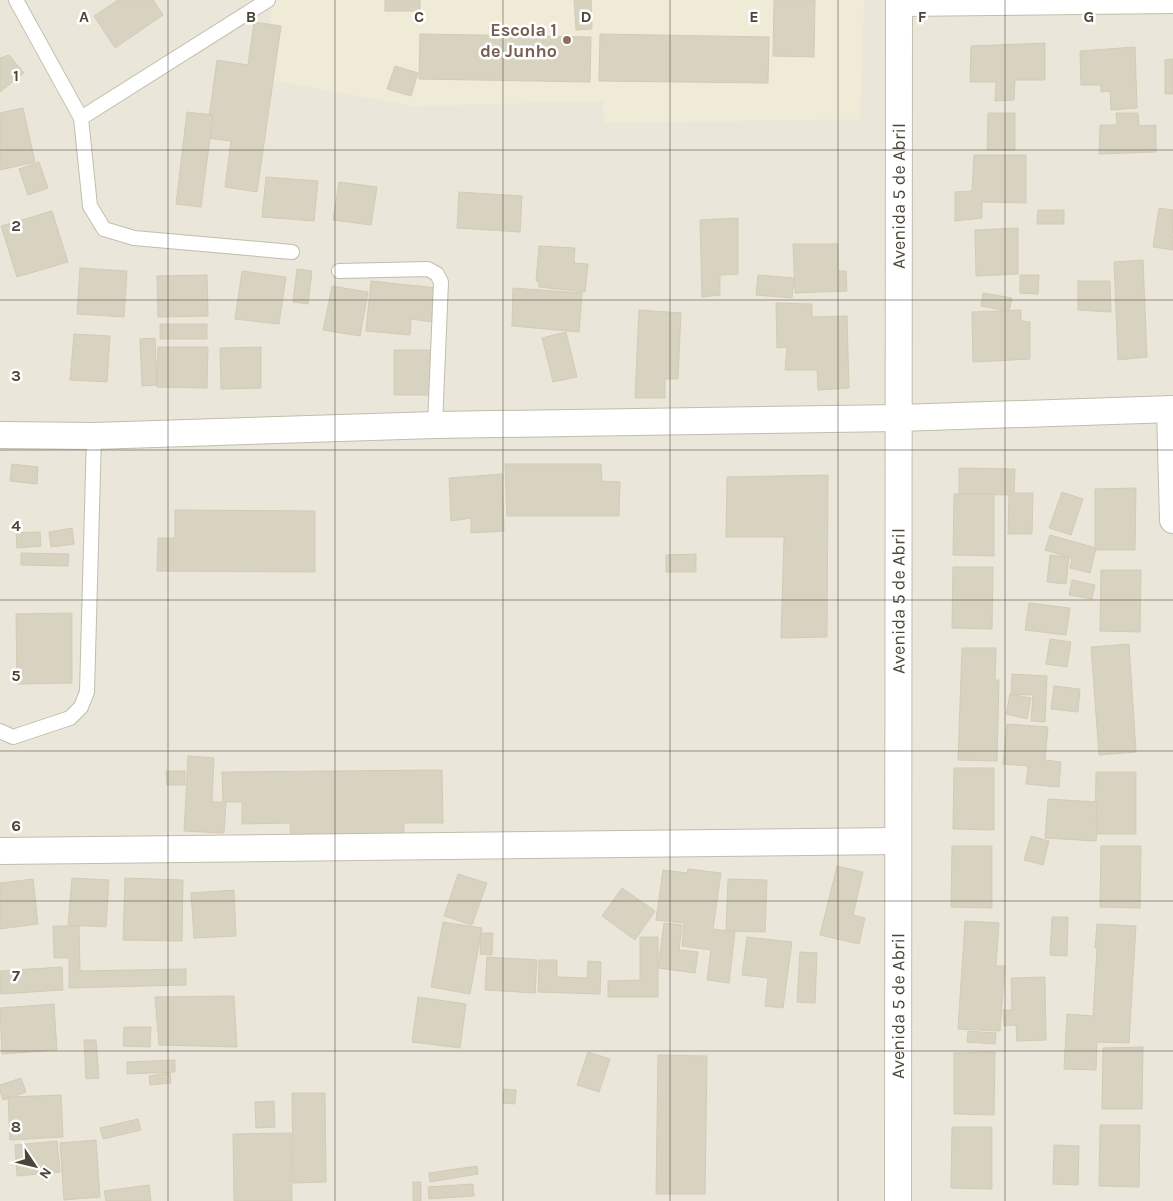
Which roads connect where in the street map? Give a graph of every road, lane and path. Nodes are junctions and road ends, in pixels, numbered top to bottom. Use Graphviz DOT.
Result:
graph roads {
  1 [pos="16,0"];
  2 [pos="268,0"];
  3 [pos="1173,0"];
  4 [pos="899,2"];
  5 [pos="82,118"];
  6 [pos="292,252"];
  7 [pos="339,271"];
  8 [pos="1172,409"];
  9 [pos="899,418"];
  10 [pos="435,425"];
  11 [pos="0,435"];
  12 [pos="94,436"];
  13 [pos="1173,520"];
  14 [pos="0,731"];
  15 [pos="898,842"];
  16 [pos="0,851"];
  17 [pos="898,1201"];
  1 -- 5 [label="lane"];
  2 -- 5 [label="lane"];
  3 -- 4 [label="street"];
  4 -- 9 [label="street, Avenida 5 de Abril"];
  5 -- 6 [label="lane"];
  7 -- 10 [label="lane"];
  8 -- 9 [label="street"];
  8 -- 13 [label="street"];
  9 -- 10 [label="street"];
  9 -- 15 [label="street, Avenida 5 de Abril"];
  10 -- 12 [label="street"];
  11 -- 12 [label="street"];
  12 -- 14 [label="lane"];
  15 -- 16 [label="street"];
  15 -- 17 [label="street, Avenida 5 de Abril"];
}
